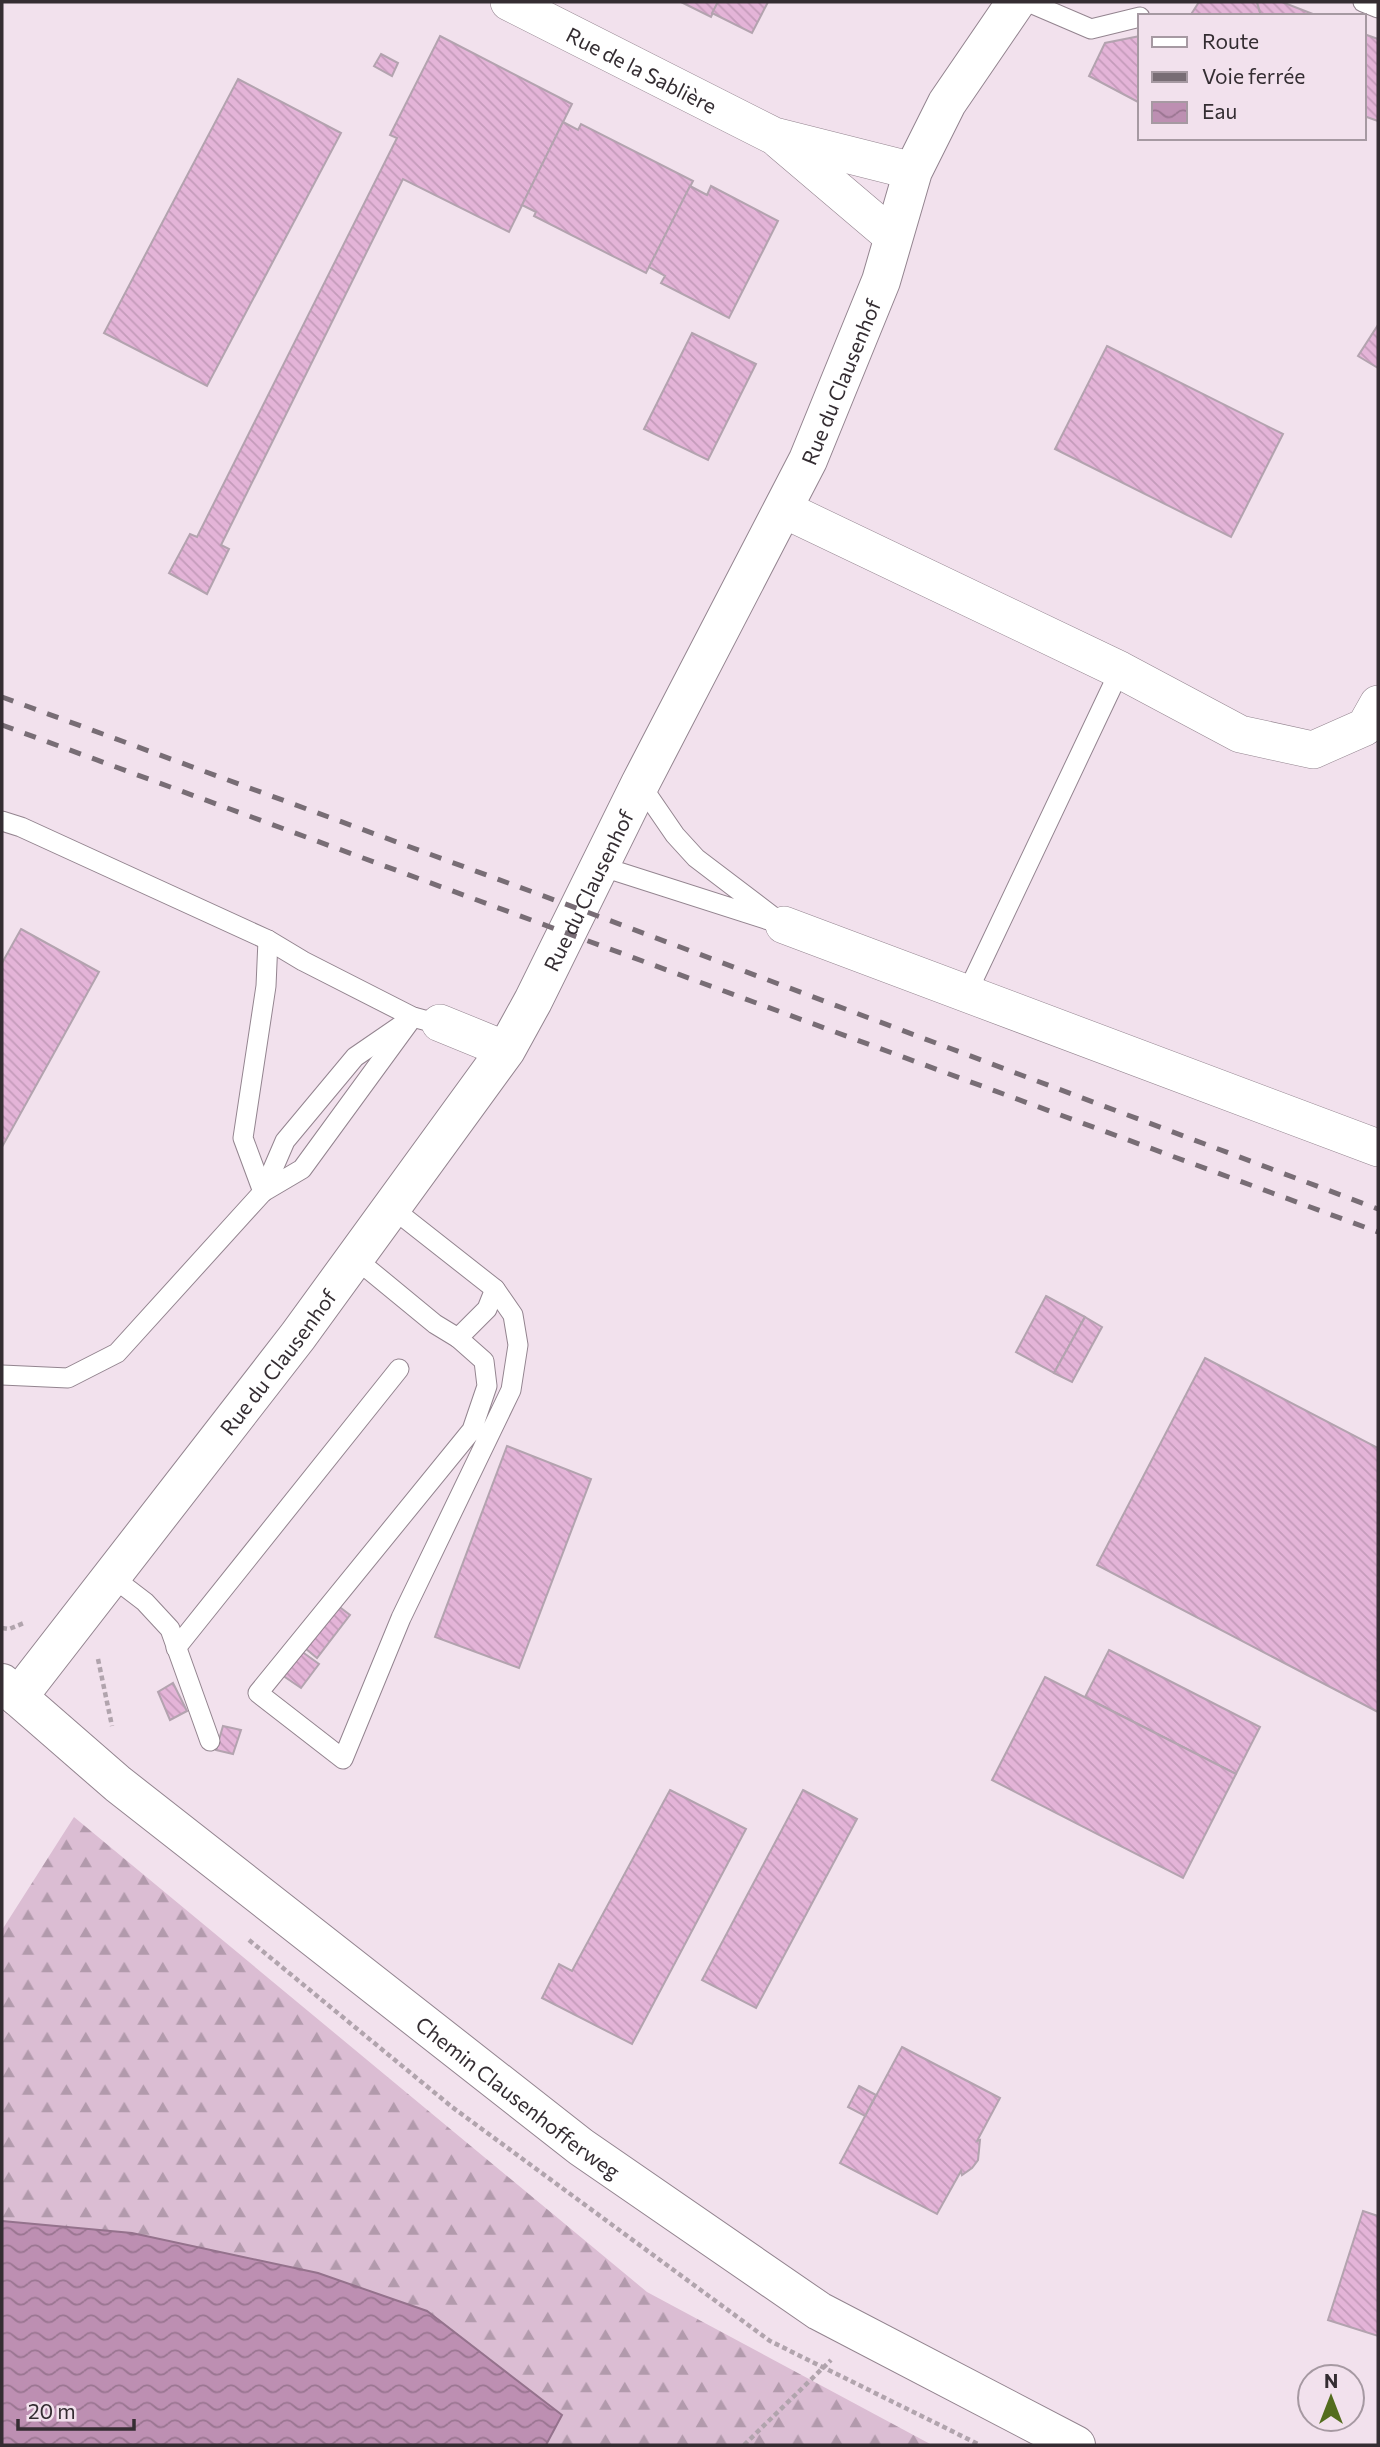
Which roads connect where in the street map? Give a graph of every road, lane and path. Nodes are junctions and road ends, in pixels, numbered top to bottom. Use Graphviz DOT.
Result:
graph roads {
  1 [pos="509,2"];
  2 [pos="1016,2"];
  3 [pos="1028,2"];
  4 [pos="1363,2"];
  5 [pos="1378,8"];
  6 [pos="1138,18"];
  7 [pos="774,136"];
  8 [pos="913,171"];
  9 [pos="893,237"];
  10 [pos="783,509"];
  11 [pos="1120,670"];
  12 [pos="1378,704"];
  13 [pos="640,784"];
  14 [pos="2,821"];
  15 [pos="600,866"];
  16 [pos="784,925"];
  17 [pos="268,940"];
  18 [pos="966,995"];
  19 [pos="427,1020"];
  20 [pos="506,1050"];
  21 [pos="1378,1148"];
  22 [pos="263,1192"];
  23 [pos="392,1208"];
  24 [pos="356,1259"];
  25 [pos="495,1289"];
  26 [pos="457,1338"];
  27 [pos="400,1369"];
  28 [pos="2,1375"];
  29 [pos="111,1576"];
  30 [pos="85,1610"];
  31 [pos="176,1648"];
  32 [pos="10,1690"];
  33 [pos="118,1734"];
  34 [pos="210,1741"];
  35 [pos="857,2330"];
  36 [pos="744,2445"];
  37 [pos="1076,2445"];
  1 -- 7 [label="street, Rue de la Sablière"];
  2 -- 8 [label="street, Rue du Clausenhof"];
  3 -- 6 [label="lane"];
  4 -- 5 [label="lane"];
  7 -- 8 [label="street, Rue de la Sablière"];
  7 -- 9 [label="street, Rue de la Sablière"];
  8 -- 9 [label="street, Rue du Clausenhof"];
  9 -- 10 [label="street, Rue du Clausenhof"];
  10 -- 11 [label="street"];
  10 -- 13 [label="street, Rue du Clausenhof"];
  11 -- 12 [label="street"];
  11 -- 18 [label="lane"];
  13 -- 15 [label="street, Rue du Clausenhof"];
  13 -- 16 [label="lane"];
  14 -- 17 [label="lane"];
  15 -- 16 [label="lane"];
  15 -- 20 [label="street, Rue du Clausenhof"];
  16 -- 18 [label="street"];
  17 -- 19 [label="lane"];
  17 -- 22 [label="lane"];
  18 -- 21 [label="street"];
  19 -- 20 [label="street"];
  19 -- 22 [label="lane"];
  19 -- 22 [label="lane"];
  20 -- 23 [label="street, Rue du Clausenhof"];
  22 -- 28 [label="lane"];
  23 -- 24 [label="street, Rue du Clausenhof"];
  23 -- 25 [label="lane"];
  24 -- 26 [label="lane"];
  24 -- 29 [label="street, Rue du Clausenhof"];
  25 -- 26 [label="lane"];
  25 -- 26 [label="lane"];
  27 -- 31 [label="lane"];
  29 -- 30 [label="street, Rue du Clausenhof"];
  29 -- 31 [label="lane"];
  30 -- 32 [label="street, Rue du Clausenhof"];
  30 -- 33 [label="path"];
  31 -- 34 [label="lane"];
  32 -- 35 [label="street, Chemin Clausenhofferweg"];
  35 -- 36 [label="path"];
  35 -- 37 [label="street, Chemin Clausenhofferweg"];
}
